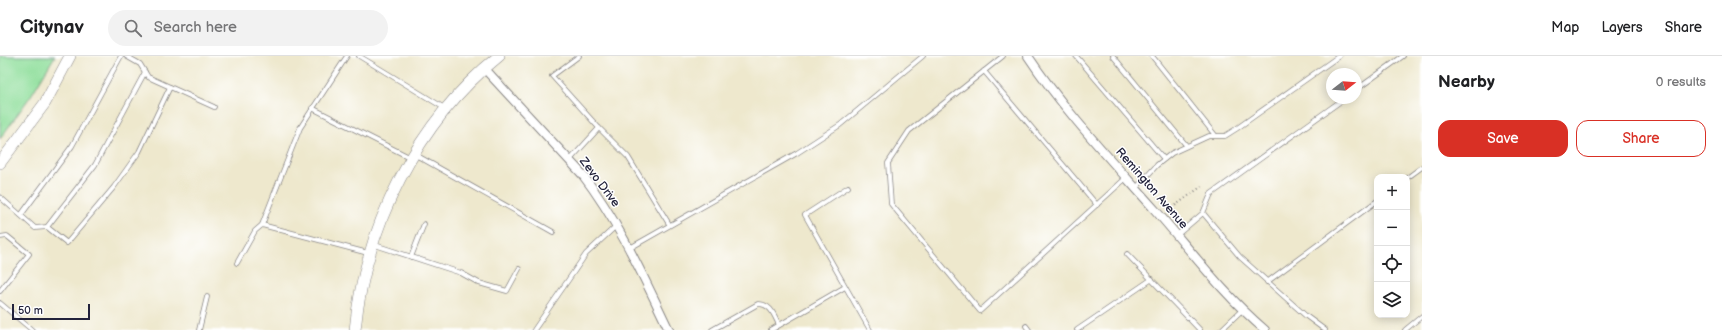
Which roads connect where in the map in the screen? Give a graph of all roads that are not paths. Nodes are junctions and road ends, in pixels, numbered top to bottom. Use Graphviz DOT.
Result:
graph roads {
  1 [pos="70,56"];
  2 [pos="122,56"];
  3 [pos="126,56"];
  4 [pos="346,56"];
  5 [pos="359,56"];
  6 [pos="499,56"];
  7 [pos="579,56"];
  8 [pos="923,56"];
  9 [pos="1003,56"];
  10 [pos="1028,56"];
  11 [pos="1076,56"];
  12 [pos="1113,56"];
  13 [pos="1152,56"];
  14 [pos="1339,56"];
  15 [pos="1403,56"];
  16 [pos="484,68"];
  17 [pos="984,71"];
  18 [pos="145,72"];
  19 [pos="1362,86"];
  20 [pos="170,87"];
  21 [pos="1337,104"];
  22 [pos="214,107"];
  23 [pos="312,108"];
  24 [pos="446,109"];
  25 [pos="599,128"];
  26 [pos="1215,135"];
  27 [pos="1186,145"];
  28 [pos="413,156"];
  29 [pos="1164,159"];
  30 [pos="569,161"];
  31 [pos="0,163"];
  32 [pos="1422,167"];
  33 [pos="1410,176"];
  34 [pos="1126,178"];
  35 [pos="848,187"];
  36 [pos="1136,188"];
  37 [pos="0,197"];
  38 [pos="1374,203"];
  39 [pos="1097,205"];
  40 [pos="1203,213"];
  41 [pos="21,215"];
  42 [pos="424,224"];
  43 [pos="669,224"];
  44 [pos="262,225"];
  45 [pos="616,225"];
  46 [pos="47,227"];
  47 [pos="553,232"];
  48 [pos="1177,235"];
  49 [pos="0,237"];
  50 [pos="630,248"];
  51 [pos="371,249"];
  52 [pos="1127,254"];
  53 [pos="411,257"];
  54 [pos="237,263"];
  55 [pos="519,270"];
  56 [pos="1152,279"];
  57 [pos="1267,282"];
  58 [pos="845,287"];
  59 [pos="0,291"];
  60 [pos="207,297"];
  61 [pos="0,303"];
  62 [pos="1242,310"];
  63 [pos="1422,316"];
  64 [pos="779,325"];
  65 [pos="32,330"];
  66 [pos="199,330"];
  67 [pos="355,330"];
  68 [pos="534,330"];
  69 [pos="669,330"];
  70 [pos="712,330"];
  71 [pos="771,330"];
  72 [pos="870,330"];
  73 [pos="1077,330"];
  74 [pos="1200,330"];
  75 [pos="1221,330"];
  76 [pos="1265,330"];
  77 [pos="1325,330"];
  78 [pos="1405,330"];
  1 -- 31 [label="street"];
  2 -- 41 [label="lane"];
  3 -- 18 [label="lane"];
  4 -- 23 [label="lane"];
  5 -- 24 [label="lane"];
  6 -- 16 [label="street"];
  7 -- 25 [label="lane"];
  8 -- 43 [label="lane"];
  9 -- 17 [label="lane"];
  10 -- 34 [label="street, Remington Avenue"];
  11 -- 29 [label="lane"];
  12 -- 27 [label="lane"];
  13 -- 26 [label="lane"];
  14 -- 26 [label="lane"];
  15 -- 19 [label="lane"];
  16 -- 24 [label="street"];
  16 -- 30 [label="street, Zevo Drive"];
  17 -- 39 [label="lane"];
  17 -- 39 [label="lane"];
  18 -- 20 [label="lane"];
  18 -- 46 [label="lane"];
  20 -- 22 [label="lane"];
  20 -- 46 [label="lane"];
  21 -- 40 [label="lane"];
  23 -- 28 [label="lane"];
  23 -- 44 [label="lane"];
  24 -- 28 [label="street"];
  25 -- 30 [label="lane"];
  25 -- 43 [label="lane"];
  26 -- 27 [label="lane"];
  27 -- 29 [label="lane"];
  28 -- 47 [label="lane"];
  28 -- 51 [label="street"];
  29 -- 36 [label="lane"];
  30 -- 45 [label="street, Zevo Drive"];
  32 -- 33 [label="lane"];
  34 -- 36 [label="street, Remington Avenue"];
  34 -- 39 [label="lane"];
  35 -- 58 [label="lane"];
  36 -- 48 [label="street, Remington Avenue"];
  37 -- 41 [label="lane"];
  38 -- 57 [label="lane"];
  40 -- 48 [label="lane"];
  40 -- 57 [label="lane"];
  41 -- 46 [label="lane"];
  42 -- 53 [label="lane"];
  43 -- 50 [label="lane"];
  44 -- 51 [label="lane"];
  44 -- 54 [label="lane"];
  45 -- 50 [label="street, Zevo Drive"];
  45 -- 68 [label="lane"];
  48 -- 62 [label="street, Remington Avenue"];
  49 -- 59 [label="lane"];
  50 -- 69 [label="street, Zevo Drive"];
  51 -- 53 [label="lane"];
  51 -- 67 [label="street"];
  52 -- 56 [label="lane"];
  53 -- 55 [label="lane"];
  56 -- 73 [label="lane"];
  56 -- 74 [label="lane"];
  57 -- 77 [label="lane"];
  58 -- 64 [label="lane"];
  58 -- 72 [label="lane"];
  60 -- 66 [label="lane"];
  61 -- 65 [label="lane"];
  62 -- 75 [label="lane"];
  62 -- 76 [label="street, Remington Avenue"];
  63 -- 78 [label="lane"];
  64 -- 70 [label="lane"];
  64 -- 71 [label="lane"];
}
